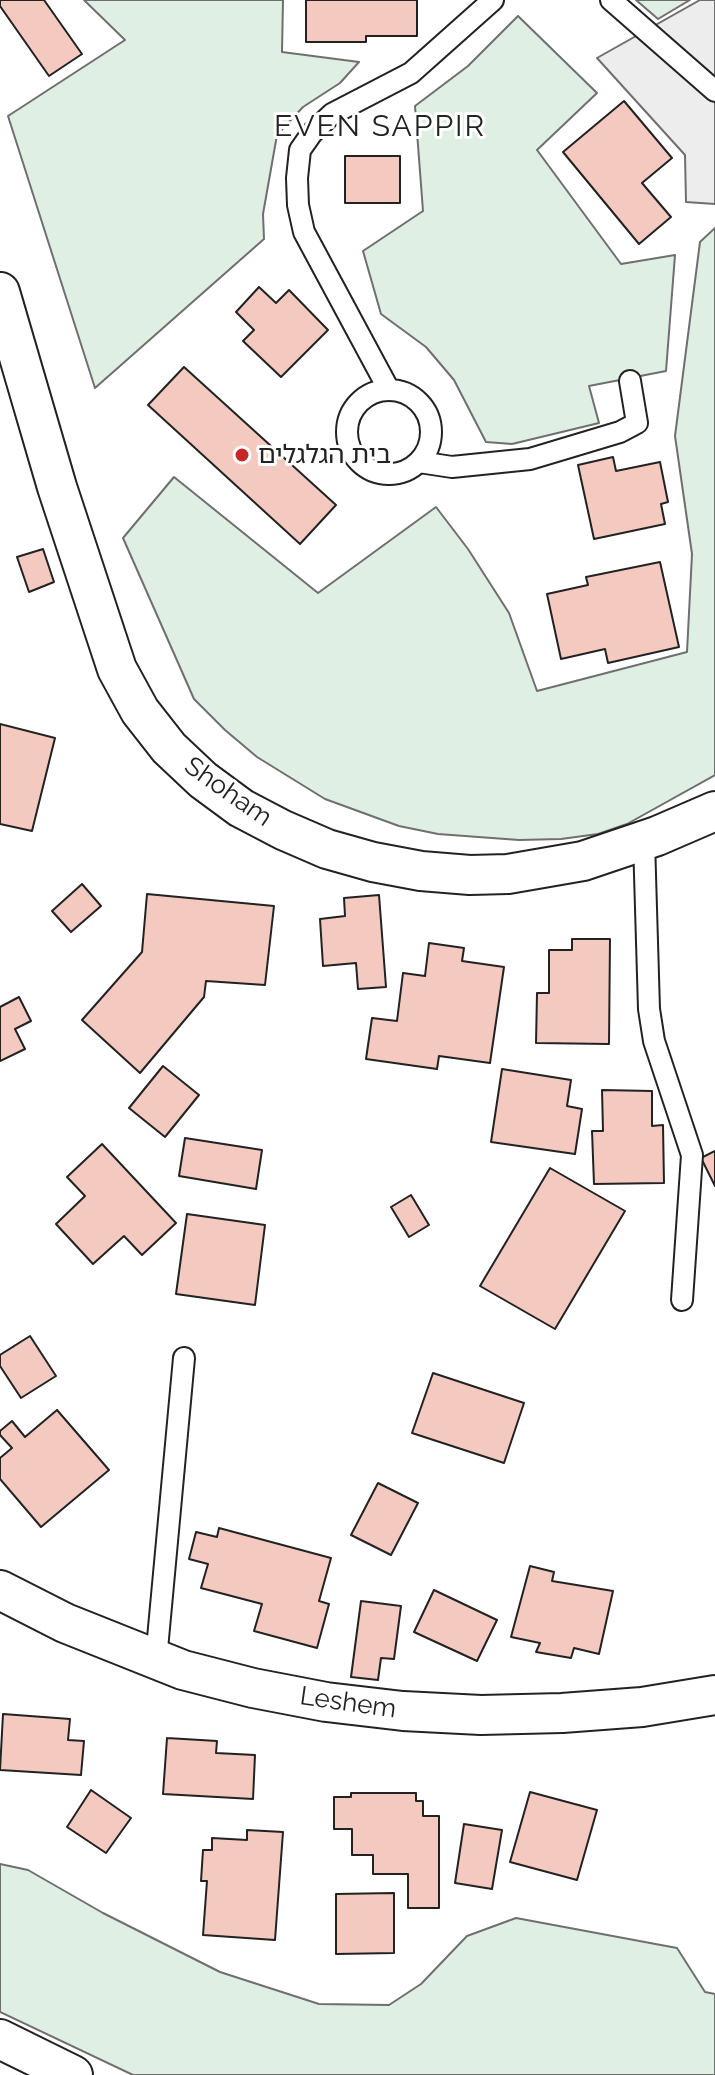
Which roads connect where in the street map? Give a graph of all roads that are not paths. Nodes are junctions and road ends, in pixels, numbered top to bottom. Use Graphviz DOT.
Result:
graph roads {
  1 [pos="493,0"];
  2 [pos="611,0"];
  3 [pos="715,91"];
  4 [pos="0,292"];
  5 [pos="630,381"];
  6 [pos="389,390"];
  7 [pos="419,462"];
  8 [pos="715,811"];
  9 [pos="644,841"];
  10 [pos="682,1300"];
  11 [pos="184,1358"];
  12 [pos="0,1590"];
  13 [pos="156,1660"];
  14 [pos="715,1695"];
  15 [pos="0,2039"];
  16 [pos="73,2075"];
  1 -- 6 [label="lane"];
  2 -- 3 [label="lane"];
  4 -- 9 [label="street, Shoham"];
  5 -- 7 [label="lane"];
  6 -- 7 [label="lane"];
  6 -- 7 [label="lane"];
  8 -- 9 [label="street, Shoham"];
  9 -- 10 [label="lane"];
  11 -- 13 [label="lane"];
  12 -- 13 [label="street, Leshem"];
  13 -- 14 [label="street, Leshem"];
  15 -- 16 [label="street"];
}
